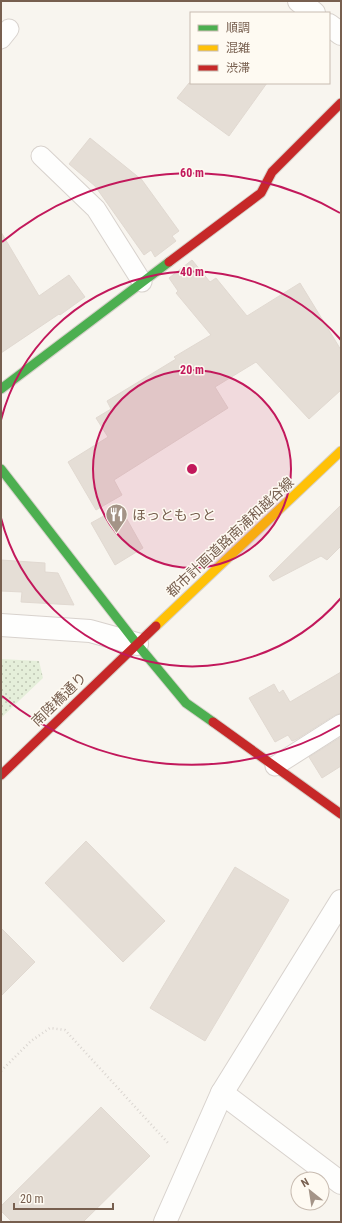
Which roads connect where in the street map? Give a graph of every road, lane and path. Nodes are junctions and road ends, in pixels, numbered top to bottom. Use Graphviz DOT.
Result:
graph roads {
  1 [pos="299,1"];
  2 [pos="313,12"];
  3 [pos="330,26"];
  4 [pos="341,34"];
  5 [pos="341,103"];
  6 [pos="41,156"];
  7 [pos="142,282"];
  8 [pos="1,389"];
  9 [pos="341,451"];
  10 [pos="1,469"];
  11 [pos="1,625"];
  12 [pos="137,644"];
  13 [pos="341,724"];
  14 [pos="275,766"];
  15 [pos="1,775"];
  16 [pos="341,814"];
  17 [pos="341,901"];
  18 [pos="1,1071"];
  19 [pos="222,1093"];
  20 [pos="189,1166"];
  21 [pos="341,1183"];
  22 [pos="165,1222"];
  1 -- 2 [label="street"];
  3 -- 4 [label="street"];
  5 -- 7 [label="street"];
  6 -- 7 [label="lane"];
  7 -- 8 [label="street"];
  9 -- 12 [label="street, 都市計画道路南浦和越谷線"];
  10 -- 12 [label="street"];
  11 -- 12 [label="street"];
  12 -- 14 [label="street"];
  12 -- 15 [label="street, 南陸橋通り"];
  13 -- 14 [label="lane"];
  14 -- 16 [label="street"];
  17 -- 19 [label="street"];
  18 -- 20 [label="path"];
  19 -- 20 [label="street"];
  19 -- 21 [label="street"];
  20 -- 22 [label="street"];
}
